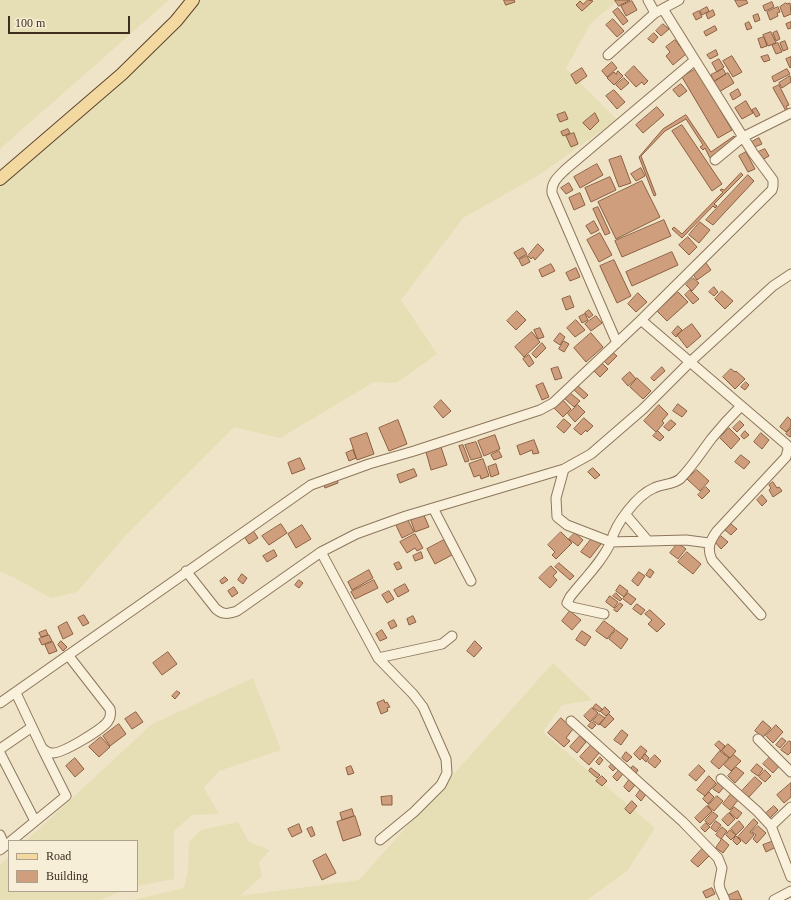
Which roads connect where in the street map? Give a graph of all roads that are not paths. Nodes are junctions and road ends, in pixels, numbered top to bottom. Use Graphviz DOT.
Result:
graph roads {
  1 [pos="193,0"];
  2 [pos="648,0"];
  3 [pos="679,0"];
  4 [pos="659,11"];
  5 [pos="608,55"];
  6 [pos="695,60"];
  7 [pos="791,113"];
  8 [pos="743,137"];
  9 [pos="716,160"];
  10 [pos="0,179"];
  11 [pos="791,274"];
  12 [pos="641,320"];
  13 [pos="617,343"];
  14 [pos="690,362"];
  15 [pos="741,406"];
  16 [pos="564,469"];
  17 [pos="433,508"];
  18 [pos="626,515"];
  19 [pos="648,541"];
  20 [pos="611,542"];
  21 [pos="709,543"];
  22 [pos="321,552"];
  23 [pos="186,571"];
  24 [pos="471,581"];
  25 [pos="604,614"];
  26 [pos="761,615"];
  27 [pos="452,636"];
  28 [pos="68,655"];
  29 [pos="378,658"];
  30 [pos="16,693"];
  31 [pos="0,703"];
  32 [pos="571,721"];
  33 [pos="32,727"];
  34 [pos="758,738"];
  35 [pos="42,748"];
  36 [pos="0,749"];
  37 [pos="0,753"];
  38 [pos="791,772"];
  39 [pos="722,779"];
  40 [pos="791,807"];
  41 [pos="35,821"];
  42 [pos="771,826"];
  43 [pos="0,835"];
  44 [pos="12,840"];
  45 [pos="380,840"];
  46 [pos="6,845"];
  47 [pos="791,877"];
  48 [pos="791,891"];
  49 [pos="725,900"];
  50 [pos="774,900"];
  1 -- 10 [label="main road"];
  2 -- 4 [label="street"];
  3 -- 4 [label="street"];
  4 -- 5 [label="street"];
  4 -- 6 [label="street"];
  6 -- 8 [label="street"];
  6 -- 13 [label="street"];
  7 -- 8 [label="street"];
  8 -- 9 [label="street"];
  8 -- 12 [label="street"];
  11 -- 14 [label="street"];
  12 -- 13 [label="street"];
  12 -- 14 [label="street"];
  13 -- 23 [label="street"];
  14 -- 15 [label="street"];
  14 -- 16 [label="street"];
  15 -- 18 [label="street"];
  15 -- 21 [label="street"];
  16 -- 17 [label="street"];
  16 -- 20 [label="street"];
  17 -- 22 [label="street"];
  17 -- 24 [label="street"];
  18 -- 19 [label="street"];
  18 -- 20 [label="street"];
  19 -- 20 [label="street"];
  19 -- 21 [label="street"];
  20 -- 25 [label="street"];
  21 -- 26 [label="street"];
  22 -- 23 [label="street"];
  22 -- 29 [label="street"];
  23 -- 28 [label="street"];
  27 -- 29 [label="street"];
  28 -- 30 [label="street"];
  28 -- 35 [label="street"];
  29 -- 45 [label="street"];
  30 -- 31 [label="street"];
  30 -- 33 [label="street"];
  32 -- 49 [label="street"];
  33 -- 35 [label="street"];
  33 -- 36 [label="street"];
  34 -- 38 [label="street"];
  35 -- 41 [label="street"];
  37 -- 41 [label="street"];
  39 -- 42 [label="street"];
  40 -- 42 [label="street"];
  41 -- 44 [label="street"];
  42 -- 47 [label="street"];
  43 -- 46 [label="street"];
  48 -- 50 [label="street"];
}
